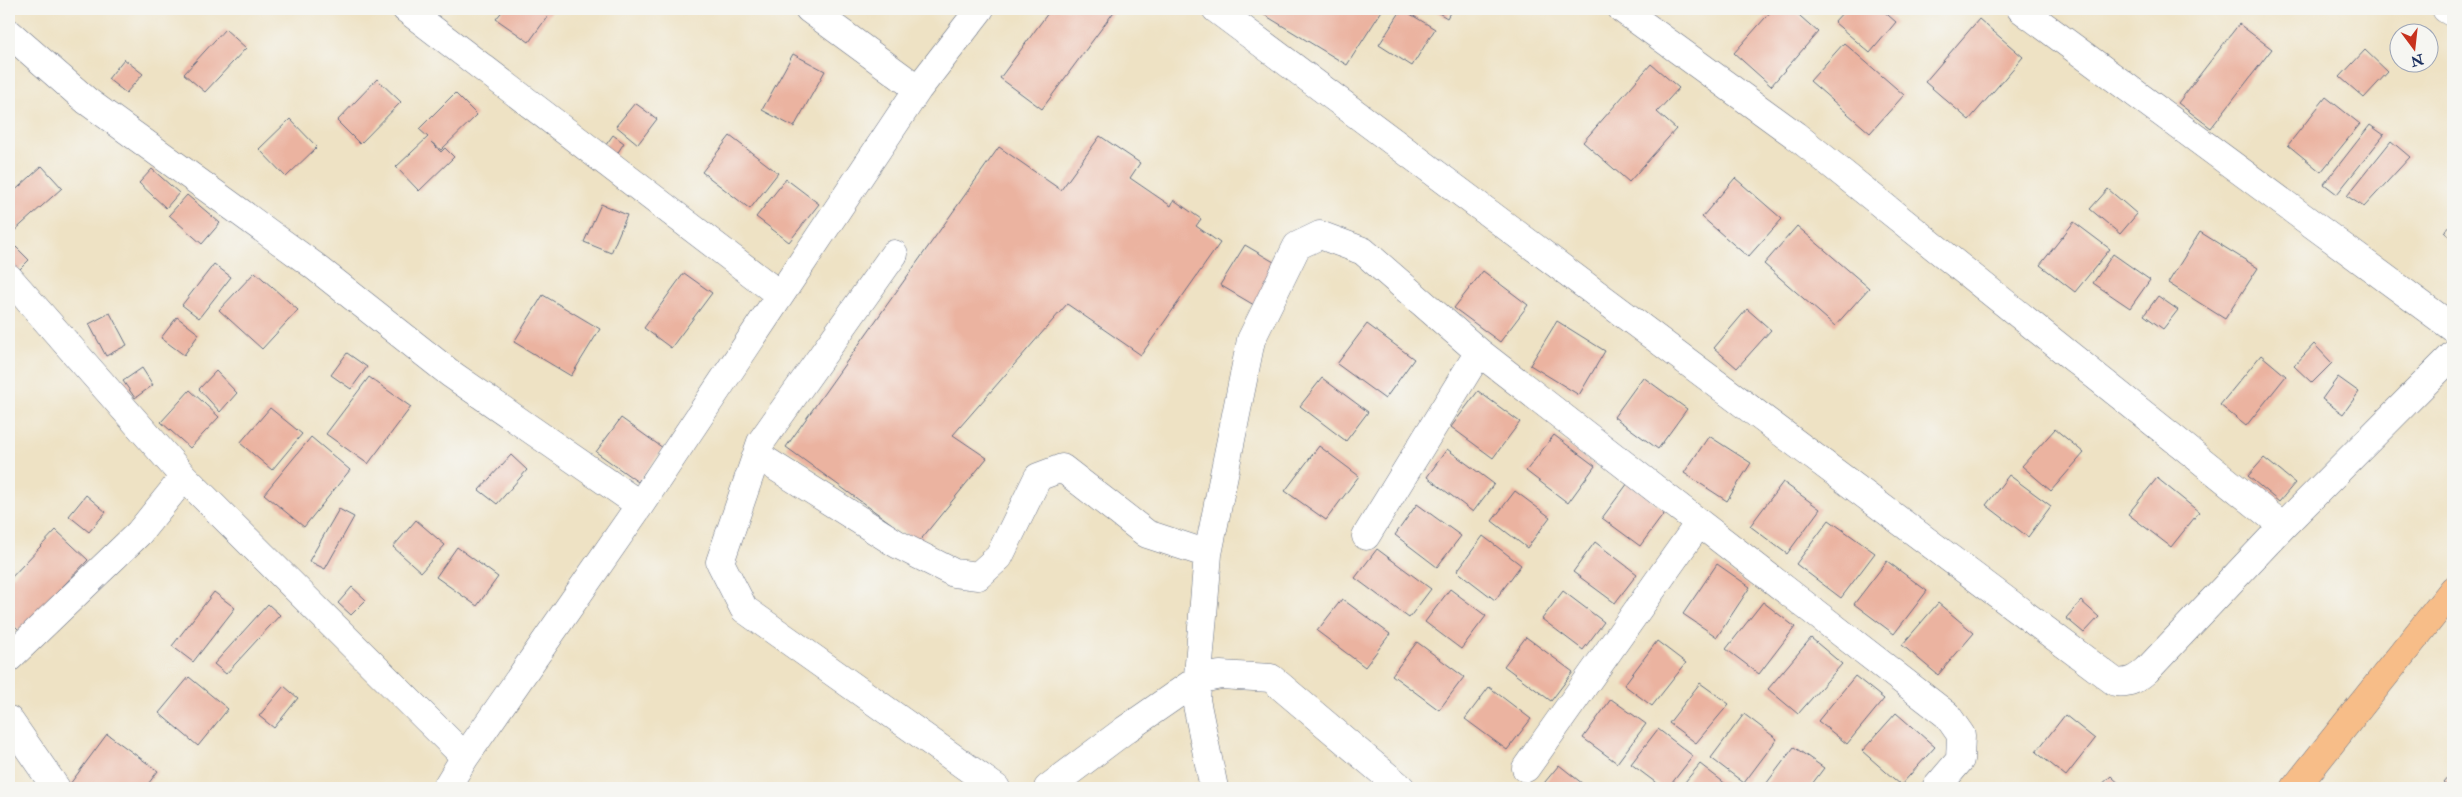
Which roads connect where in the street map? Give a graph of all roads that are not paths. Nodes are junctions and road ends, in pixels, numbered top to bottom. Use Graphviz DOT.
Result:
graph roads {
  1 [pos="406,9"];
  2 [pos="809,9"];
  3 [pos="980,9"];
  4 [pos="1216,9"];
  5 [pos="1622,9"];
  6 [pos="2021,9"];
  7 [pos="2446,9"];
  8 [pos="2453,13"];
  9 [pos="9,33"];
  10 [pos="918,88"];
  11 [pos="894,254"];
  12 [pos="9,278"];
  13 [pos="780,295"];
  14 [pos="2453,328"];
  15 [pos="1478,352"];
  16 [pos="2453,355"];
  17 [pos="757,455"];
  18 [pos="184,478"];
  19 [pos="640,505"];
  20 [pos="1699,523"];
  21 [pos="2284,526"];
  22 [pos="1366,536"];
  23 [pos="1208,554"];
  24 [pos="2453,590"];
  25 [pos="9,658"];
  26 [pos="1197,680"];
  27 [pos="9,720"];
  28 [pos="465,757"];
  29 [pos="1526,768"];
  30 [pos="56,788"];
  31 [pos="446,788"];
  32 [pos="996,788"];
  33 [pos="1048,788"];
  34 [pos="1214,788"];
  35 [pos="1401,788"];
  36 [pos="1936,788"];
  37 [pos="2295,788"];
  1 -- 13 [label="street"];
  2 -- 10 [label="street"];
  3 -- 10 [label="street"];
  4 -- 21 [label="street"];
  5 -- 21 [label="street"];
  6 -- 14 [label="street"];
  7 -- 8 [label="street"];
  9 -- 19 [label="street"];
  10 -- 13 [label="street"];
  11 -- 17 [label="street"];
  12 -- 18 [label="street"];
  13 -- 19 [label="street"];
  15 -- 20 [label="street"];
  15 -- 22 [label="street"];
  15 -- 23 [label="street"];
  16 -- 21 [label="street"];
  17 -- 23 [label="street"];
  17 -- 32 [label="street"];
  18 -- 25 [label="street"];
  18 -- 28 [label="street"];
  19 -- 28 [label="street"];
  20 -- 29 [label="street"];
  20 -- 36 [label="street"];
  23 -- 26 [label="street"];
  24 -- 37 [label="main road"];
  26 -- 33 [label="street"];
  26 -- 34 [label="street"];
  26 -- 35 [label="street"];
  27 -- 30 [label="street"];
  28 -- 31 [label="street"];
}
